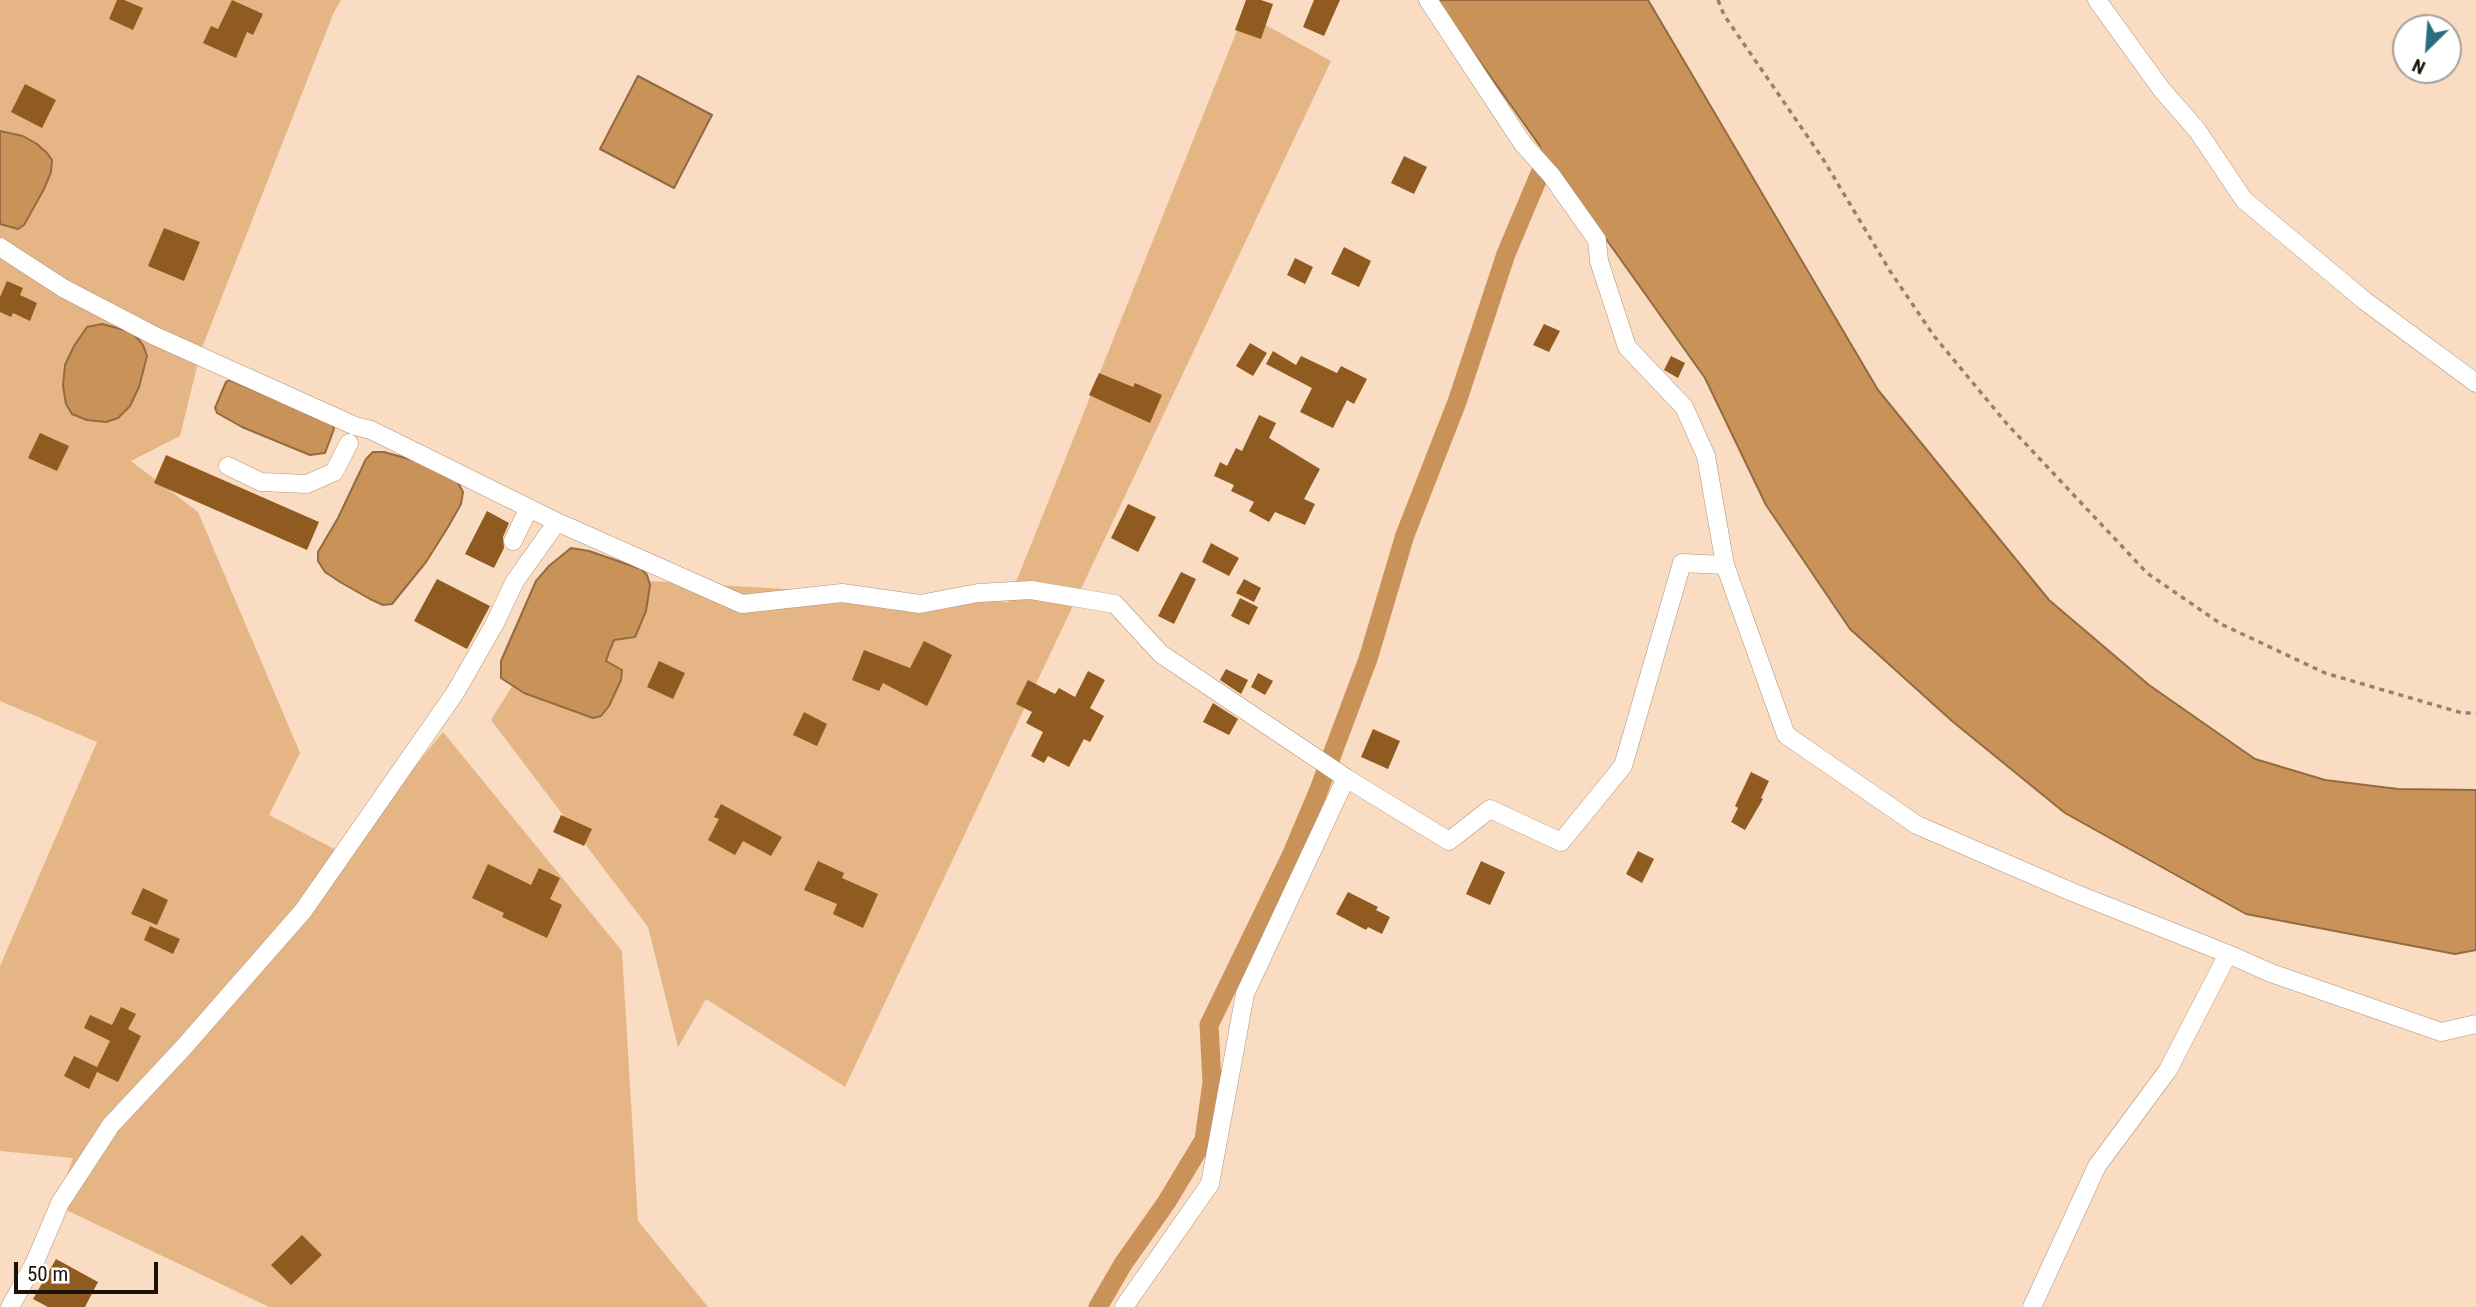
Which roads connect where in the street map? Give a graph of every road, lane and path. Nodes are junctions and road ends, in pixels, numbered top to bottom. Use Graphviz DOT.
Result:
graph roads {
  1 [pos="1429,0"];
  2 [pos="1718,0"];
  3 [pos="2096,0"];
  4 [pos="0,247"];
  5 [pos="2476,383"];
  6 [pos="349,443"];
  7 [pos="228,466"];
  8 [pos="529,508"];
  9 [pos="557,522"];
  10 [pos="513,541"];
  11 [pos="1725,565"];
  12 [pos="2476,713"];
  13 [pos="1342,776"];
  14 [pos="2228,954"];
  15 [pos="2476,1024"];
  16 [pos="10,1307"];
  17 [pos="1124,1307"];
  18 [pos="2032,1307"];
  1 -- 11 [label="street"];
  2 -- 12 [label="path"];
  3 -- 5 [label="street"];
  4 -- 8 [label="street"];
  6 -- 7 [label="street"];
  8 -- 9 [label="street"];
  8 -- 10 [label="street"];
  9 -- 13 [label="street"];
  9 -- 16 [label="street"];
  11 -- 13 [label="street"];
  11 -- 14 [label="street"];
  13 -- 17 [label="street"];
  14 -- 15 [label="street"];
  14 -- 18 [label="street"];
}
